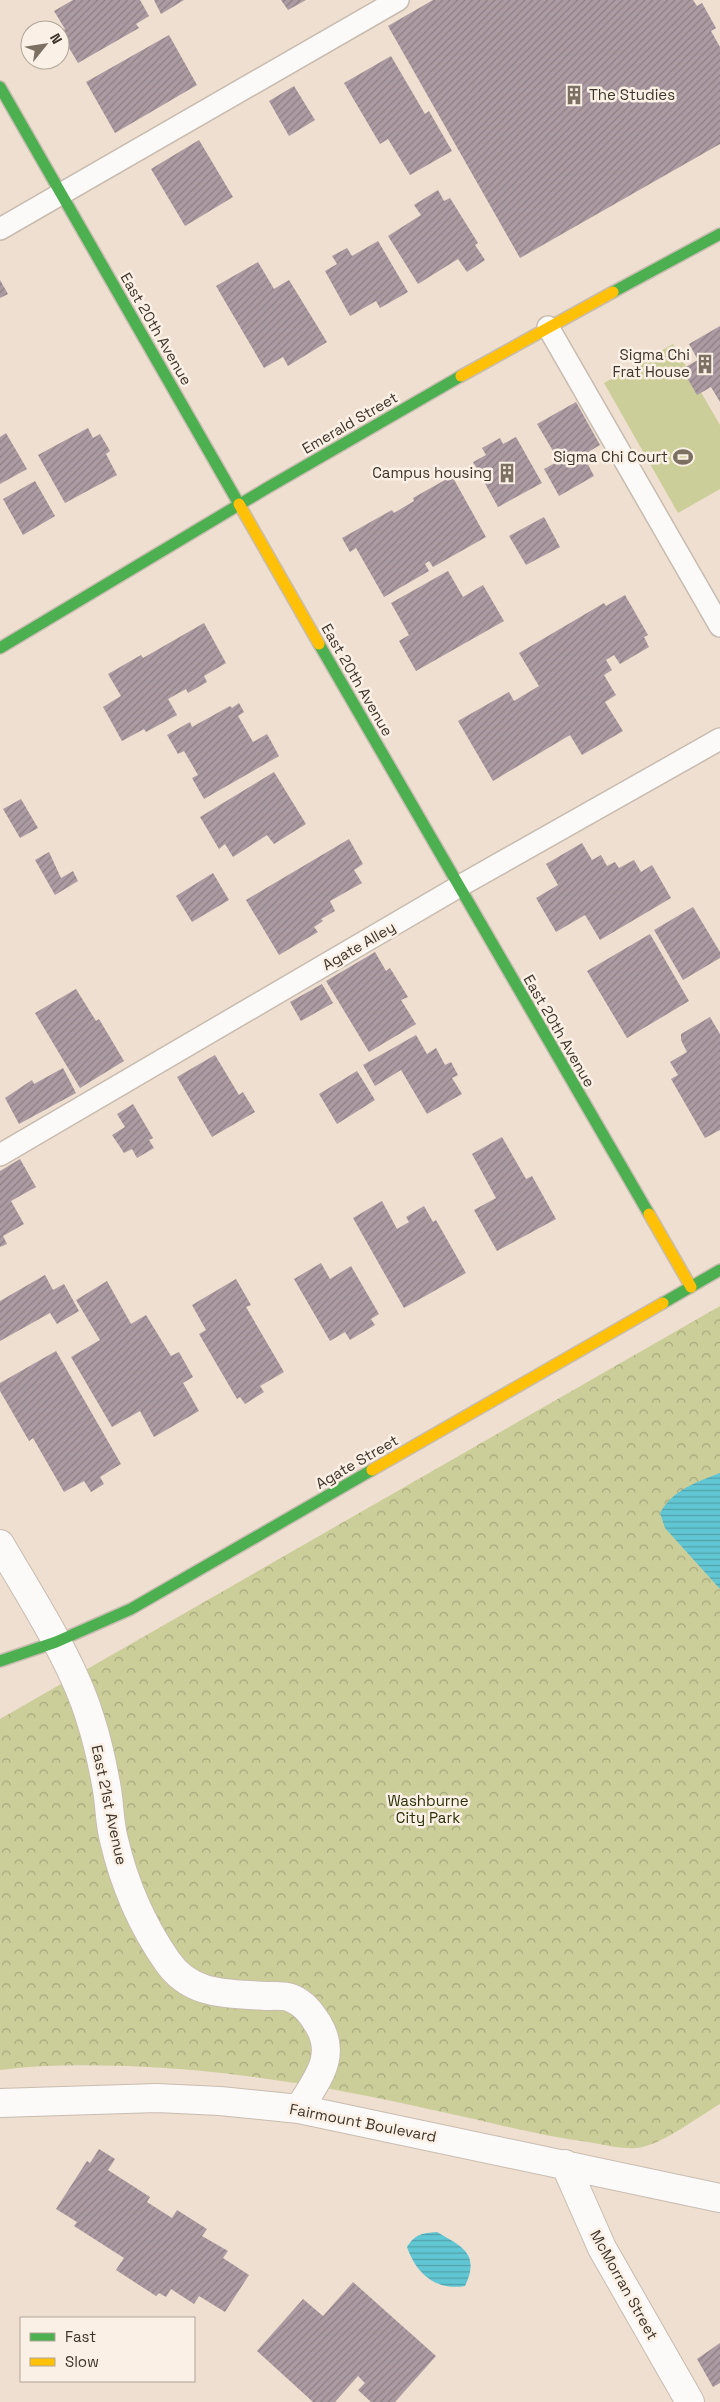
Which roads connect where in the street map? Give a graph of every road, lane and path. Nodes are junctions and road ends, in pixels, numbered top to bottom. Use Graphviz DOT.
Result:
graph roads {
  1 [pos="398,0"];
  2 [pos="0,87"];
  3 [pos="62,194"];
  4 [pos="0,229"];
  5 [pos="720,234"];
  6 [pos="548,327"];
  7 [pos="238,505"];
  8 [pos="720,626"];
  9 [pos="0,648"];
  10 [pos="720,739"];
  11 [pos="458,887"];
  12 [pos="0,1155"];
  13 [pos="720,1270"];
  14 [pos="691,1287"];
  15 [pos="0,1544"];
  16 [pos="56,1642"];
  17 [pos="0,1661"];
  18 [pos="0,2103"];
  19 [pos="299,2109"];
  20 [pos="565,2164"];
  21 [pos="719,2197"];
  22 [pos="690,2402"];
  1 -- 3 [label="lane"];
  2 -- 3 [label="street, East 20th Avenue"];
  3 -- 4 [label="lane"];
  3 -- 7 [label="street, East 20th Avenue"];
  5 -- 6 [label="street, Emerald Street"];
  6 -- 7 [label="street, Emerald Street"];
  6 -- 8 [label="lane"];
  7 -- 9 [label="street, Emerald Street"];
  7 -- 11 [label="street, East 20th Avenue"];
  10 -- 11 [label="lane, Agate Alley"];
  11 -- 12 [label="lane, Agate Alley"];
  11 -- 14 [label="street, East 20th Avenue"];
  13 -- 14 [label="street, Agate Street"];
  14 -- 16 [label="street, Agate Street"];
  15 -- 16 [label="street, East 21st Avenue"];
  16 -- 17 [label="street, Agate Street"];
  16 -- 19 [label="street, East 21st Avenue"];
  18 -- 19 [label="street, Fairmount Boulevard"];
  19 -- 20 [label="street, Fairmount Boulevard"];
  20 -- 21 [label="street, Fairmount Boulevard"];
  20 -- 22 [label="street, McMorran Street"];
}
